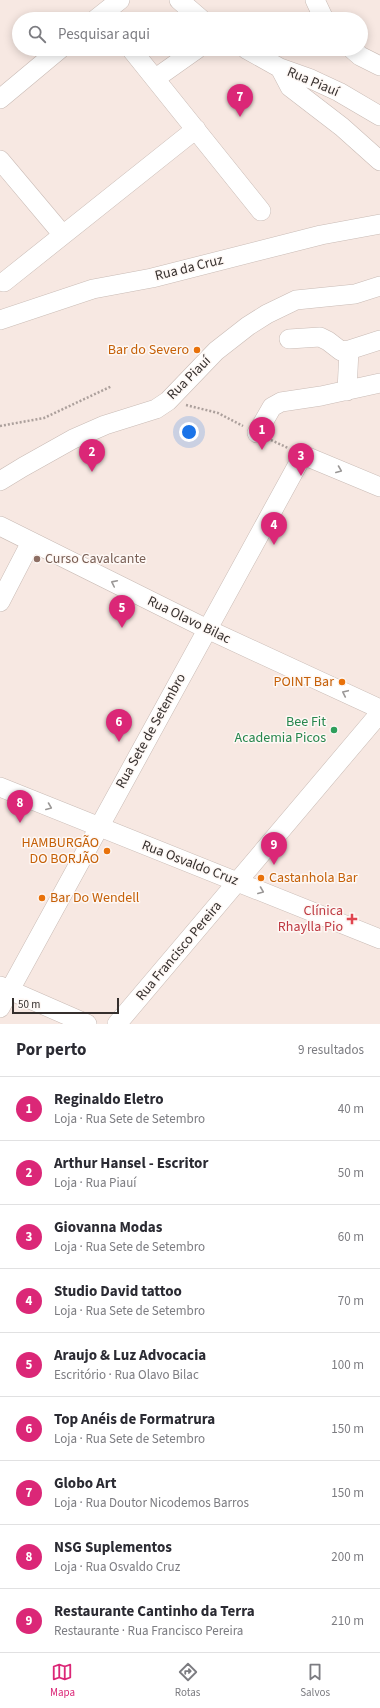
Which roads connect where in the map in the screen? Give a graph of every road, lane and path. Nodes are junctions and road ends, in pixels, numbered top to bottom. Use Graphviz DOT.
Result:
graph roads {
  1 [pos="120,0"];
  2 [pos="179,0"];
  3 [pos="107,12"];
  4 [pos="192,12"];
  5 [pos="52,56"];
  6 [pos="137,56"];
  7 [pos="187,56"];
  8 [pos="259,56"];
  9 [pos="360,56"];
  10 [pos="380,66"];
  11 [pos="280,68"];
  12 [pos="156,78"];
  13 [pos="0,99"];
  14 [pos="380,116"];
  15 [pos="196,129"];
  16 [pos="0,160"];
  17 [pos="380,161"];
  18 [pos="262,211"];
  19 [pos="380,224"];
  20 [pos="63,235"];
  21 [pos="4,282"];
  22 [pos="380,286"];
  23 [pos="0,320"];
  24 [pos="289,339"];
  25 [pos="380,340"];
  26 [pos="349,350"];
  27 [pos="380,383"];
  28 [pos="112,386"];
  29 [pos="347,390"];
  30 [pos="168,401"];
  31 [pos="0,426"];
  32 [pos="257,433"];
  33 [pos="303,455"];
  34 [pos="0,481"];
  35 [pos="380,487"];
  36 [pos="0,526"];
  37 [pos="31,542"];
  38 [pos="0,602"];
  39 [pos="207,629"];
  40 [pos="380,709"];
  41 [pos="380,713"];
  42 [pos="0,788"];
  43 [pos="99,827"];
  44 [pos="237,881"];
  45 [pos="380,939"];
  46 [pos="5,989"];
  47 [pos="0,1008"];
  48 [pos="87,1024"];
  49 [pos="117,1024"];
  1 -- 3 [label="street"];
  2 -- 4 [label="street"];
  5 -- 13 [label="street"];
  6 -- 12 [label="street"];
  7 -- 12 [label="street"];
  8 -- 11 [label="street, Rua Piauí"];
  9 -- 10 [label="street"];
  11 -- 14 [label="street, Rua Piauí"];
  11 -- 17 [label="street"];
  12 -- 15 [label="street"];
  15 -- 18 [label="street"];
  15 -- 20 [label="street"];
  16 -- 20 [label="street"];
  19 -- 23 [label="street, Rua da Cruz"];
  20 -- 21 [label="street"];
  22 -- 30 [label="street, Rua Piauí"];
  24 -- 26 [label="street"];
  25 -- 26 [label="street"];
  26 -- 29 [label="street"];
  27 -- 29 [label="street"];
  28 -- 31 [label="path"];
  29 -- 32 [label="street"];
  30 -- 32 [label="path"];
  30 -- 34 [label="street, Rua Piauí"];
  32 -- 33 [label="path"];
  33 -- 35 [label="street, one-way"];
  33 -- 39 [label="street, Rua Sete de Setembro"];
  36 -- 37 [label="street, Rua Olavo Bilac"];
  37 -- 38 [label="street"];
  39 -- 37 [label="street, Rua Olavo Bilac, one-way"];
  40 -- 39 [label="street, Rua Olavo Bilac, one-way"];
  39 -- 43 [label="street, Rua Sete de Setembro"];
  41 -- 44 [label="street, Rua Francisco Pereira"];
  42 -- 43 [label="street, Rua Osvaldo Cruz, one-way"];
  43 -- 44 [label="street, Rua Osvaldo Cruz"];
  43 -- 46 [label="street, Rua Sete de Setembro"];
  44 -- 45 [label="street, Rua Osvaldo Cruz, one-way"];
  44 -- 49 [label="street, Rua Francisco Pereira"];
  46 -- 47 [label="street, Rua Sete de Setembro"];
  46 -- 48 [label="street"];
}
